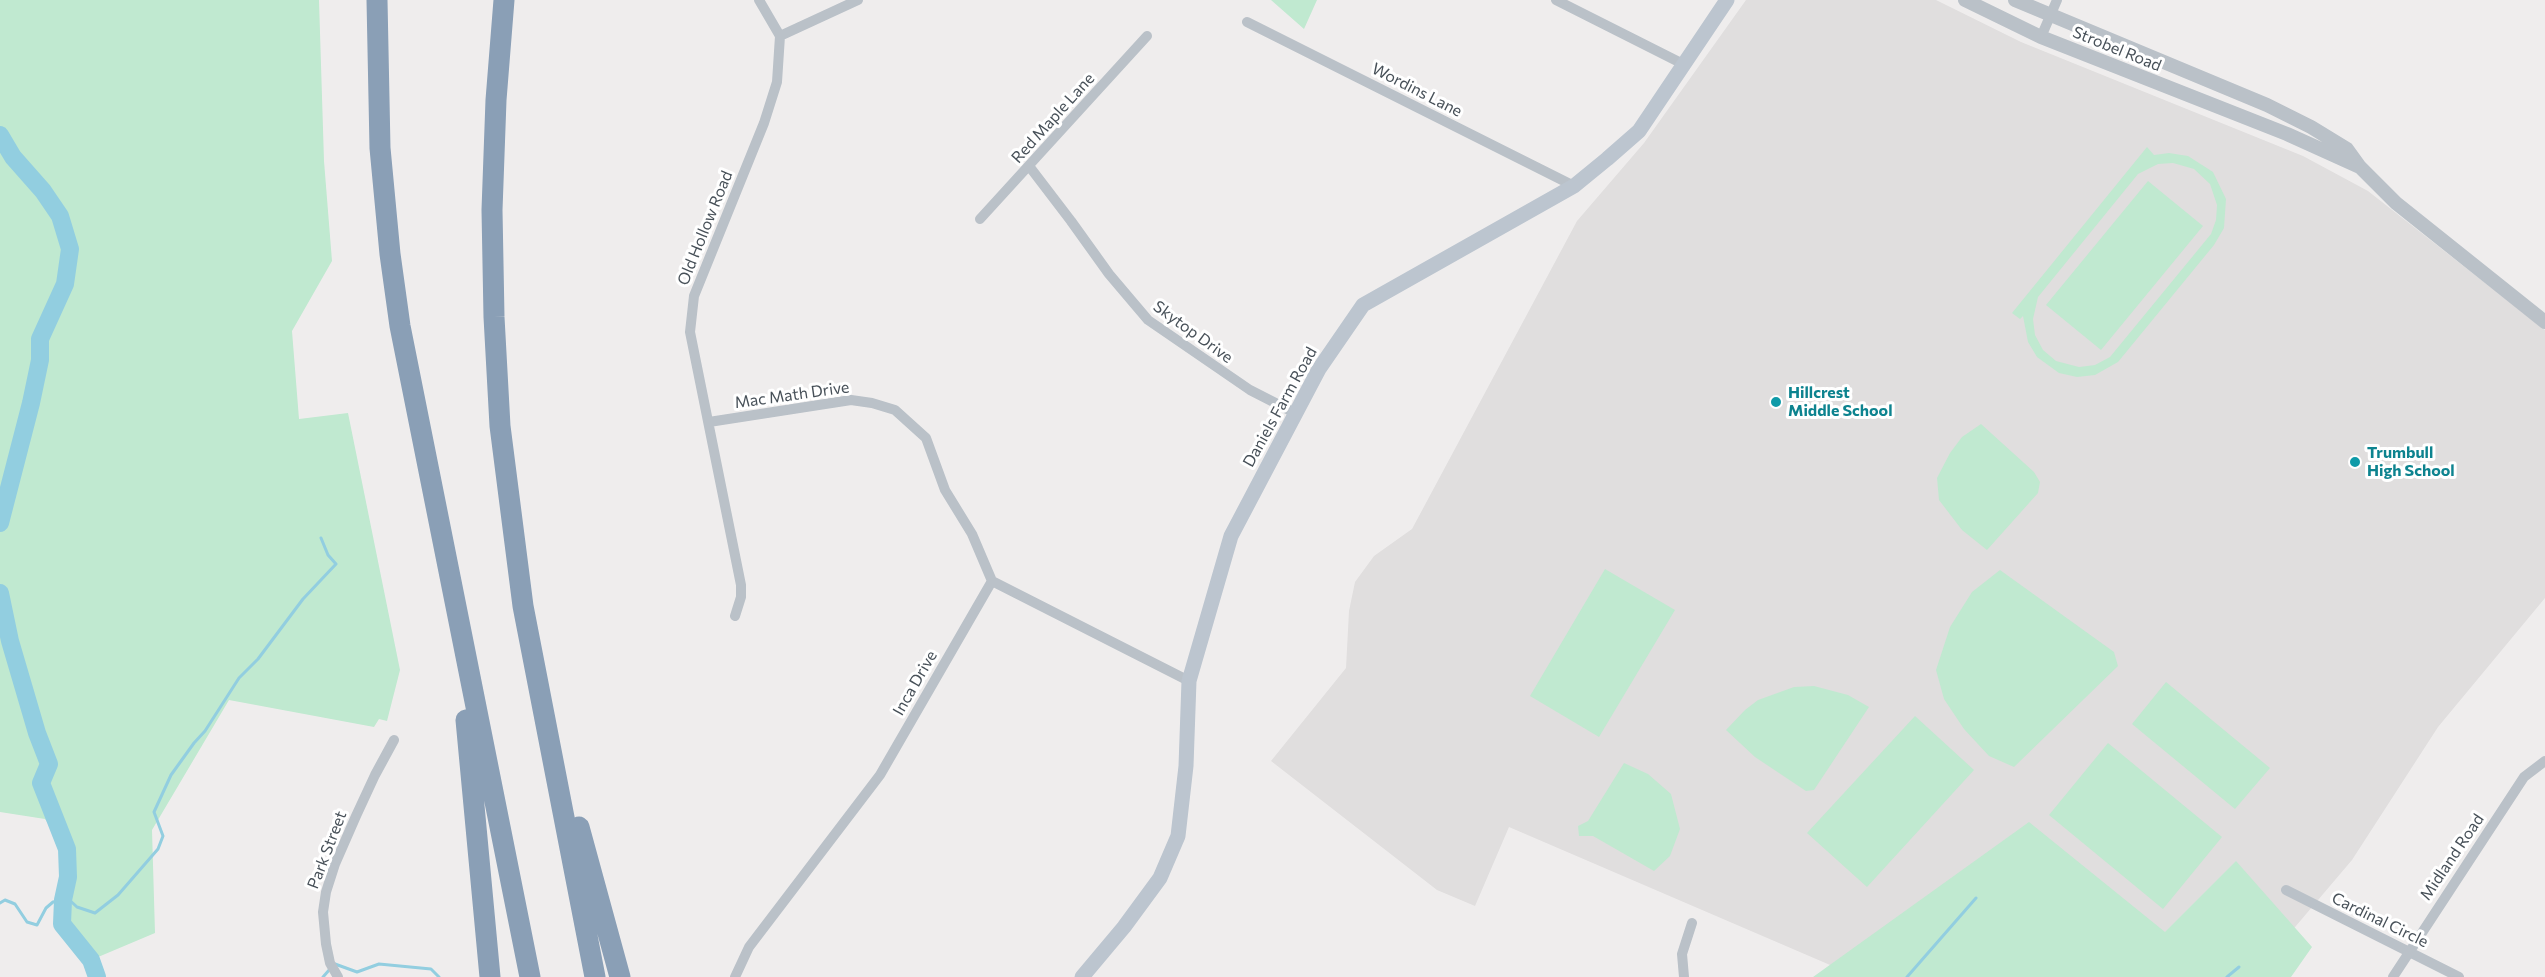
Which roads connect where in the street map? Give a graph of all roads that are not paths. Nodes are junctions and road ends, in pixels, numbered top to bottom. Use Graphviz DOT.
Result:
graph roads {
  1 [pos="377,0"];
  2 [pos="504,0"];
  3 [pos="759,0"];
  4 [pos="858,0"];
  5 [pos="1556,0"];
  6 [pos="1727,0"];
  7 [pos="1965,0"];
  8 [pos="2015,0"];
  9 [pos="2057,0"];
  10 [pos="2050,16"];
  11 [pos="1247,22"];
  12 [pos="780,36"];
  13 [pos="1147,36"];
  14 [pos="2042,37"];
  15 [pos="1683,64"];
  16 [pos="2267,105"];
  17 [pos="2260,123"];
  18 [pos="1029,166"];
  19 [pos="2360,167"];
  20 [pos="1574,186"];
  21 [pos="980,219"];
  22 [pos="2545,322"];
  23 [pos="1294,412"];
  24 [pos="709,422"];
  25 [pos="442,535"];
  26 [pos="992,581"];
  27 [pos="735,615"];
  28 [pos="529,642"];
  29 [pos="1189,681"];
  30 [pos="394,740"];
  31 [pos="2545,761"];
  32 [pos="2286,890"];
  33 [pos="1692,923"];
  34 [pos="2409,950"];
  35 [pos="334,970"];
  36 [pos="490,977"];
  37 [pos="530,977"];
  38 [pos="595,977"];
  39 [pos="620,977"];
  40 [pos="735,977"];
  41 [pos="1082,977"];
  42 [pos="1684,977"];
  43 [pos="2393,977"];
  44 [pos="2459,977"];
  1 -- 25 [label="highway"];
  2 -- 28 [label="highway"];
  3 -- 12 [label="street"];
  4 -- 12 [label="street"];
  5 -- 15 [label="street"];
  6 -- 15 [label="main road, Daniels Farm Road"];
  7 -- 14 [label="street, Strobel Road"];
  8 -- 10 [label="street, Strobel Road"];
  9 -- 10 [label="street"];
  10 -- 14 [label="street"];
  10 -- 16 [label="street, Strobel Road"];
  11 -- 20 [label="street, Wordins Lane"];
  12 -- 24 [label="street, Old Hollow Road"];
  13 -- 18 [label="street, Red Maple Lane"];
  14 -- 17 [label="street, Strobel Road"];
  15 -- 20 [label="main road, Daniels Farm Road"];
  16 -- 17 [label="street"];
  16 -- 19 [label="street, Strobel Road"];
  17 -- 19 [label="street, Strobel Road"];
  18 -- 21 [label="street, Red Maple Lane"];
  18 -- 23 [label="street, Skytop Drive"];
  19 -- 22 [label="street, Strobel Road"];
  20 -- 23 [label="main road, Daniels Farm Road"];
  23 -- 29 [label="main road, Daniels Farm Road"];
  24 -- 26 [label="street, Mac Math Drive"];
  24 -- 27 [label="street, Old Hollow Road"];
  25 -- 36 [label="highway"];
  25 -- 37 [label="highway"];
  26 -- 29 [label="street"];
  26 -- 40 [label="street, Inca Drive"];
  28 -- 38 [label="highway"];
  28 -- 39 [label="highway"];
  29 -- 41 [label="main road, Daniels Farm Road"];
  30 -- 35 [label="street, Park Street"];
  31 -- 34 [label="street, Midland Road"];
  32 -- 34 [label="street, Cardinal Circle"];
  33 -- 42 [label="street"];
  34 -- 43 [label="street, Midland Road"];
  34 -- 44 [label="street, Cardinal Circle"];
}
